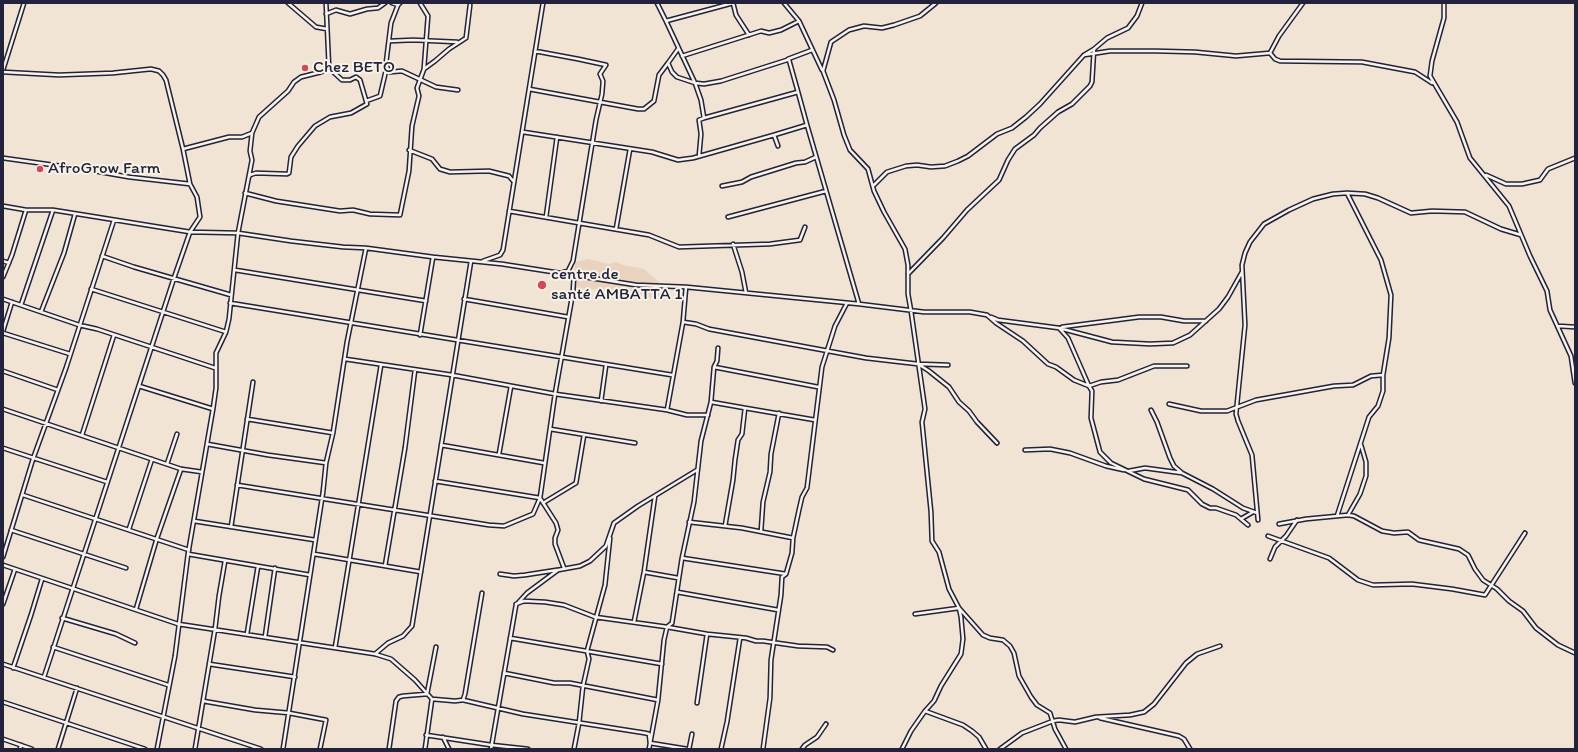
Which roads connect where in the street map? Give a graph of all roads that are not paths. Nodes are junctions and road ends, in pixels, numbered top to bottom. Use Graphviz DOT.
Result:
graph roads {
  1 [pos="24,3"];
  2 [pos="288,3"];
  3 [pos="326,3"];
  4 [pos="385,3"];
  5 [pos="392,3"];
  6 [pos="420,3"];
  7 [pos="543,3"];
  8 [pos="657,3"];
  9 [pos="733,3"];
  10 [pos="784,3"];
  11 [pos="936,3"];
  12 [pos="1142,3"];
  13 [pos="1303,3"];
  14 [pos="1444,3"];
  15 [pos="399,4"];
  16 [pos="470,5"];
  17 [pos="326,14"];
  18 [pos="666,21"];
  19 [pos="799,21"];
  20 [pos="327,29"];
  21 [pos="749,35"];
  22 [pos="390,41"];
  23 [pos="426,41"];
  24 [pos="458,42"];
  25 [pos="678,49"];
  26 [pos="1094,49"];
  27 [pos="812,50"];
  28 [pos="535,51"];
  29 [pos="1270,53"];
  30 [pos="1095,54"];
  31 [pos="1084,55"];
  32 [pos="682,56"];
  33 [pos="788,60"];
  34 [pos="668,63"];
  35 [pos="387,66"];
  36 [pos="329,68"];
  37 [pos="424,69"];
  38 [pos="823,70"];
  39 [pos="3,71"];
  40 [pos="420,80"];
  41 [pos="695,83"];
  42 [pos="1433,83"];
  43 [pos="458,90"];
  44 [pos="529,90"];
  45 [pos="798,92"];
  46 [pos="366,101"];
  47 [pos="600,102"];
  48 [pos="704,118"];
  49 [pos="807,125"];
  50 [pos="523,132"];
  51 [pos="252,133"];
  52 [pos="774,135"];
  53 [pos="557,137"];
  54 [pos="593,143"];
  55 [pos="778,146"];
  56 [pos="183,149"];
  57 [pos="630,149"];
  58 [pos="409,150"];
  59 [pos="699,157"];
  60 [pos="816,157"];
  61 [pos="3,158"];
  62 [pos="1575,158"];
  63 [pos="1485,175"];
  64 [pos="248,179"];
  65 [pos="514,182"];
  66 [pos="190,184"];
  67 [pos="873,185"];
  68 [pos="722,186"];
  69 [pos="826,191"];
  70 [pos="1347,192"];
  71 [pos="245,193"];
  72 [pos="3,206"];
  73 [pos="26,210"];
  74 [pos="53,210"];
  75 [pos="509,211"];
  76 [pos="75,214"];
  77 [pos="546,217"];
  78 [pos="728,217"];
  79 [pos="114,220"];
  80 [pos="580,222"];
  81 [pos="805,227"];
  82 [pos="616,229"];
  83 [pos="190,232"];
  84 [pos="238,233"];
  85 [pos="1521,235"];
  86 [pos="733,244"];
  87 [pos="366,248"];
  88 [pos="102,256"];
  89 [pos="433,257"];
  90 [pos="3,261"];
  91 [pos="471,261"];
  92 [pos="482,262"];
  93 [pos="8,263"];
  94 [pos="235,270"];
  95 [pos="1242,271"];
  96 [pos="559,272"];
  97 [pos="574,275"];
  98 [pos="908,275"];
  99 [pos="3,277"];
  100 [pos="174,278"];
  101 [pos="686,287"];
  102 [pos="91,289"];
  103 [pos="356,290"];
  104 [pos="746,293"];
  105 [pos="231,295"];
  106 [pos="3,299"];
  107 [pos="464,299"];
  108 [pos="426,301"];
  109 [pos="12,302"];
  110 [pos="230,303"];
  111 [pos="847,303"];
  112 [pos="859,304"];
  113 [pos="21,305"];
  114 [pos="911,311"];
  115 [pos="41,312"];
  116 [pos="163,312"];
  117 [pos="987,315"];
  118 [pos="568,317"];
  119 [pos="1206,321"];
  120 [pos="683,322"];
  121 [pos="350,324"];
  122 [pos="79,325"];
  123 [pos="1558,326"];
  124 [pos="1575,327"];
  125 [pos="1059,328"];
  126 [pos="3,332"];
  127 [pos="226,332"];
  128 [pos="114,335"];
  129 [pos="420,335"];
  130 [pos="458,341"];
  131 [pos="151,347"];
  132 [pos="718,348"];
  133 [pos="826,350"];
  134 [pos="70,354"];
  135 [pos="561,358"];
  136 [pos="345,360"];
  137 [pos="918,364"];
  138 [pos="381,365"];
  139 [pos="606,365"];
  140 [pos="948,365"];
  141 [pos="1187,366"];
  142 [pos="714,367"];
  143 [pos="216,368"];
  144 [pos="3,370"];
  145 [pos="415,370"];
  146 [pos="672,375"];
  147 [pos="1382,375"];
  148 [pos="452,376"];
  149 [pos="253,382"];
  150 [pos="1575,383"];
  151 [pos="139,386"];
  152 [pos="511,386"];
  153 [pos="1089,386"];
  154 [pos="818,387"];
  155 [pos="58,390"];
  156 [pos="555,394"];
  157 [pos="601,401"];
  158 [pos="711,402"];
  159 [pos="1169,404"];
  160 [pos="745,408"];
  161 [pos="1237,408"];
  162 [pos="3,409"];
  163 [pos="213,409"];
  164 [pos="667,410"];
  165 [pos="1151,410"];
  166 [pos="779,413"];
  167 [pos="708,415"];
  168 [pos="246,419"];
  169 [pos="815,420"];
  170 [pos="46,424"];
  171 [pos="550,429"];
  172 [pos="333,433"];
  173 [pos="177,434"];
  174 [pos="82,435"];
  175 [pos="584,435"];
  176 [pos="635,443"];
  177 [pos="997,443"];
  178 [pos="207,444"];
  179 [pos="1360,444"];
  180 [pos="441,445"];
  181 [pos="118,447"];
  182 [pos="3,448"];
  183 [pos="242,450"];
  184 [pos="1025,450"];
  185 [pos="499,454"];
  186 [pos="33,459"];
  187 [pos="152,459"];
  188 [pos="326,463"];
  189 [pos="544,463"];
  190 [pos="167,464"];
  191 [pos="181,468"];
  192 [pos="697,470"];
  193 [pos="1129,471"];
  194 [pos="202,472"];
  195 [pos="1182,473"];
  196 [pos="435,480"];
  197 [pos="107,482"];
  198 [pos="237,485"];
  199 [pos="23,495"];
  200 [pos="654,496"];
  201 [pos="540,498"];
  202 [pos="322,500"];
  203 [pos="543,503"];
  204 [pos="358,504"];
  205 [pos="394,510"];
  206 [pos="1255,512"];
  207 [pos="430,516"];
  208 [pos="1337,516"];
  209 [pos="1348,516"];
  210 [pos="95,518"];
  211 [pos="1241,519"];
  212 [pos="1258,520"];
  213 [pos="1297,520"];
  214 [pos="194,521"];
  215 [pos="689,522"];
  216 [pos="1279,524"];
  217 [pos="1248,525"];
  218 [pos="725,526"];
  219 [pos="231,527"];
  220 [pos="129,529"];
  221 [pos="11,530"];
  222 [pos="761,531"];
  223 [pos="611,532"];
  224 [pos="1525,533"];
  225 [pos="1268,536"];
  226 [pos="157,538"];
  227 [pos="793,538"];
  228 [pos="315,540"];
  229 [pos="1282,540"];
  230 [pos="189,550"];
  231 [pos="83,554"];
  232 [pos="188,554"];
  233 [pos="314,554"];
  234 [pos="3,557"];
  235 [pos="682,558"];
  236 [pos="1270,559"];
  237 [pos="350,560"];
  238 [pos="225,561"];
  239 [pos="3,565"];
  240 [pos="258,566"];
  241 [pos="385,566"];
  242 [pos="126,568"];
  243 [pos="275,568"];
  244 [pos="564,568"];
  245 [pos="15,569"];
  246 [pos="558,570"];
  247 [pos="421,572"];
  248 [pos="644,572"];
  249 [pos="500,574"];
  250 [pos="786,574"];
  251 [pos="310,575"];
  252 [pos="42,578"];
  253 [pos="678,578"];
  254 [pos="1491,585"];
  255 [pos="73,588"];
  256 [pos="677,592"];
  257 [pos="482,593"];
  258 [pos="4,596"];
  259 [pos="3,604"];
  260 [pos="516,605"];
  261 [pos="959,608"];
  262 [pos="136,609"];
  263 [pos="779,610"];
  264 [pos="915,614"];
  265 [pos="595,617"];
  266 [pos="62,618"];
  267 [pos="634,622"];
  268 [pos="178,624"];
  269 [pos="667,627"];
  270 [pos="216,629"];
  271 [pos="247,634"];
  272 [pos="707,634"];
  273 [pos="265,637"];
  274 [pos="510,638"];
  275 [pos="740,638"];
  276 [pos="135,643"];
  277 [pos="300,643"];
  278 [pos="774,644"];
  279 [pos="1220,646"];
  280 [pos="53,647"];
  281 [pos="436,647"];
  282 [pos="335,648"];
  283 [pos="833,650"];
  284 [pos="587,651"];
  285 [pos="1575,653"];
  286 [pos="375,654"];
  287 [pos="3,664"];
  288 [pos="208,664"];
  289 [pos="662,664"];
  290 [pos="13,668"];
  291 [pos="504,673"];
  292 [pos="44,677"];
  293 [pos="295,677"];
  294 [pos="168,685"];
  295 [pos="583,686"];
  296 [pos="77,688"];
  297 [pos="427,694"];
  298 [pos="432,699"];
  299 [pos="462,700"];
  300 [pos="658,700"];
  301 [pos="203,701"];
  302 [pos="3,702"];
  303 [pos="697,703"];
  304 [pos="498,708"];
  305 [pos="924,711"];
  306 [pos="289,713"];
  307 [pos="163,717"];
  308 [pos="1096,717"];
  309 [pos="1053,721"];
  310 [pos="65,723"];
  311 [pos="579,723"];
  312 [pos="826,724"];
  313 [pos="198,728"];
  314 [pos="426,734"];
  315 [pos="692,734"];
  316 [pos="443,737"];
  317 [pos="3,739"];
  318 [pos="650,743"];
  319 [pos="21,745"];
  320 [pos="492,745"];
  321 [pos="20,749"];
  322 [pos="32,749"];
  323 [pos="58,749"];
  324 [pos="144,749"];
  325 [pos="157,749"];
  326 [pos="195,749"];
  327 [pos="261,749"];
  328 [pos="284,749"];
  329 [pos="320,749"];
  330 [pos="389,749"];
  331 [pos="425,749"];
  332 [pos="449,749"];
  333 [pos="491,749"];
  334 [pos="528,749"];
  335 [pos="574,749"];
  336 [pos="649,749"];
  337 [pos="688,749"];
  338 [pos="721,749"];
  339 [pos="763,749"];
  340 [pos="802,749"];
  341 [pos="902,749"];
  342 [pos="986,749"];
  343 [pos="1000,749"];
  344 [pos="1066,749"];
  345 [pos="1190,749"];
  1 -- 39 [label="street"];
  2 -- 20 [label="street"];
  3 -- 17 [label="street"];
  4 -- 17 [label="street"];
  5 -- 15 [label="street"];
  6 -- 23 [label="street"];
  7 -- 28 [label="street"];
  8 -- 18 [label="street"];
  9 -- 18 [label="street"];
  9 -- 21 [label="street"];
  10 -- 19 [label="street"];
  11 -- 38 [label="street"];
  12 -- 26 [label="street"];
  13 -- 29 [label="street"];
  14 -- 42 [label="street"];
  15 -- 22 [label="street"];
  16 -- 24 [label="street"];
  17 -- 20 [label="street"];
  18 -- 25 [label="street"];
  19 -- 21 [label="street"];
  19 -- 27 [label="street"];
  20 -- 36 [label="street"];
  21 -- 32 [label="street"];
  22 -- 23 [label="street"];
  22 -- 35 [label="street"];
  23 -- 24 [label="street"];
  23 -- 37 [label="street"];
  24 -- 37 [label="street"];
  25 -- 32 [label="street"];
  25 -- 34 [label="street"];
  26 -- 30 [label="street"];
  26 -- 31 [label="street"];
  27 -- 33 [label="street"];
  27 -- 38 [label="street"];
  28 -- 44 [label="street"];
  28 -- 47 [label="street"];
  29 -- 30 [label="street"];
  29 -- 42 [label="street"];
  30 -- 31 [label="street"];
  30 -- 98 [label="street"];
  31 -- 67 [label="street"];
  32 -- 41 [label="street"];
  33 -- 41 [label="street"];
  33 -- 45 [label="street"];
  34 -- 41 [label="street"];
  34 -- 47 [label="street"];
  35 -- 40 [label="street"];
  35 -- 46 [label="street"];
  36 -- 46 [label="street"];
  36 -- 51 [label="street"];
  37 -- 40 [label="street"];
  38 -- 67 [label="street"];
  39 -- 56 [label="street"];
  40 -- 43 [label="street"];
  40 -- 58 [label="street"];
  41 -- 48 [label="street"];
  42 -- 63 [label="street"];
  44 -- 47 [label="street"];
  44 -- 50 [label="street"];
  45 -- 48 [label="street"];
  45 -- 49 [label="street"];
  46 -- 64 [label="street"];
  47 -- 54 [label="street"];
  48 -- 59 [label="street"];
  49 -- 52 [label="street"];
  49 -- 60 [label="street"];
  50 -- 53 [label="street"];
  50 -- 65 [label="street"];
  51 -- 56 [label="street"];
  51 -- 64 [label="street"];
  52 -- 55 [label="street"];
  52 -- 59 [label="street"];
  53 -- 54 [label="street"];
  53 -- 77 [label="street"];
  54 -- 57 [label="street"];
  54 -- 80 [label="street"];
  56 -- 66 [label="street"];
  57 -- 59 [label="street"];
  57 -- 82 [label="street"];
  58 -- 65 [label="street"];
  58 -- 71 [label="street"];
  60 -- 68 [label="street"];
  60 -- 69 [label="street"];
  61 -- 66 [label="street"];
  62 -- 63 [label="street"];
  63 -- 85 [label="street"];
  64 -- 71 [label="street"];
  65 -- 75 [label="street"];
  66 -- 83 [label="street"];
  67 -- 98 [label="street"];
  69 -- 78 [label="street"];
  69 -- 112 [label="street"];
  70 -- 85 [label="street"];
  70 -- 95 [label="street"];
  70 -- 147 [label="street"];
  71 -- 84 [label="street"];
  72 -- 73 [label="street"];
  73 -- 74 [label="street"];
  73 -- 93 [label="street"];
  74 -- 76 [label="street"];
  74 -- 113 [label="street"];
  75 -- 77 [label="street"];
  75 -- 92 [label="street"];
  76 -- 79 [label="street"];
  76 -- 115 [label="street"];
  77 -- 80 [label="street"];
  79 -- 83 [label="street"];
  79 -- 88 [label="street"];
  80 -- 82 [label="street"];
  80 -- 96 [label="street"];
  81 -- 86 [label="street"];
  82 -- 86 [label="street"];
  83 -- 84 [label="street"];
  83 -- 100 [label="street"];
  84 -- 87 [label="street"];
  84 -- 94 [label="street"];
  85 -- 123 [label="street"];
  86 -- 104 [label="street"];
  87 -- 89 [label="street"];
  87 -- 103 [label="street"];
  88 -- 100 [label="street"];
  88 -- 102 [label="street"];
  89 -- 91 [label="street"];
  89 -- 108 [label="street"];
  90 -- 93 [label="street"];
  91 -- 92 [label="street"];
  91 -- 107 [label="street"];
  92 -- 96 [label="street"];
  93 -- 99 [label="street"];
  94 -- 103 [label="street"];
  94 -- 105 [label="street"];
  95 -- 119 [label="street"];
  95 -- 161 [label="street"];
  96 -- 97 [label="street"];
  97 -- 101 [label="street"];
  97 -- 118 [label="street"];
  98 -- 114 [label="street"];
  100 -- 105 [label="street"];
  100 -- 116 [label="street"];
  101 -- 104 [label="street"];
  101 -- 120 [label="street"];
  102 -- 116 [label="street"];
  102 -- 122 [label="street"];
  103 -- 108 [label="street"];
  103 -- 121 [label="street"];
  104 -- 111 [label="street"];
  105 -- 110 [label="street"];
  106 -- 109 [label="street"];
  107 -- 118 [label="street"];
  107 -- 130 [label="street"];
  108 -- 129 [label="street"];
  109 -- 113 [label="street"];
  109 -- 126 [label="street"];
  110 -- 121 [label="street"];
  110 -- 127 [label="street"];
  111 -- 112 [label="street"];
  111 -- 133 [label="street"];
  112 -- 114 [label="street"];
  113 -- 115 [label="street"];
  114 -- 117 [label="street"];
  114 -- 137 [label="street"];
  115 -- 122 [label="street"];
  116 -- 127 [label="street"];
  116 -- 131 [label="street"];
  117 -- 125 [label="street"];
  117 -- 153 [label="street"];
  118 -- 135 [label="street"];
  119 -- 125 [label="street"];
  119 -- 125 [label="street"];
  120 -- 133 [label="street"];
  120 -- 146 [label="street"];
  121 -- 129 [label="street"];
  121 -- 136 [label="street"];
  122 -- 128 [label="street"];
  122 -- 134 [label="street"];
  123 -- 124 [label="street"];
  123 -- 150 [label="street"];
  125 -- 153 [label="street"];
  126 -- 134 [label="street"];
  127 -- 143 [label="street"];
  128 -- 131 [label="street"];
  128 -- 174 [label="street"];
  129 -- 130 [label="street"];
  130 -- 135 [label="street"];
  130 -- 148 [label="street"];
  131 -- 143 [label="street"];
  131 -- 151 [label="street"];
  132 -- 142 [label="street"];
  133 -- 137 [label="street"];
  133 -- 154 [label="street"];
  134 -- 155 [label="street"];
  135 -- 139 [label="street"];
  135 -- 156 [label="street"];
  136 -- 138 [label="street"];
  136 -- 172 [label="street"];
  137 -- 140 [label="street"];
  137 -- 177 [label="street"];
  137 -- 261 [label="street"];
  138 -- 145 [label="street"];
  138 -- 204 [label="street"];
  139 -- 146 [label="street"];
  139 -- 157 [label="street"];
  141 -- 153 [label="street"];
  142 -- 154 [label="street"];
  142 -- 158 [label="street"];
  143 -- 163 [label="street"];
  144 -- 155 [label="street"];
  145 -- 148 [label="street"];
  145 -- 205 [label="street"];
  146 -- 164 [label="street"];
  147 -- 161 [label="street"];
  147 -- 179 [label="street"];
  148 -- 152 [label="street"];
  148 -- 180 [label="street"];
  149 -- 168 [label="street"];
  151 -- 163 [label="street"];
  151 -- 181 [label="street"];
  152 -- 156 [label="street"];
  152 -- 185 [label="street"];
  153 -- 193 [label="street"];
  154 -- 169 [label="street"];
  155 -- 170 [label="street"];
  156 -- 157 [label="street"];
  156 -- 171 [label="street"];
  157 -- 164 [label="street"];
  158 -- 160 [label="street"];
  158 -- 167 [label="street"];
  159 -- 161 [label="street"];
  160 -- 166 [label="street"];
  160 -- 218 [label="street"];
  161 -- 206 [label="street"];
  162 -- 170 [label="street"];
  163 -- 178 [label="street"];
  164 -- 167 [label="street"];
  165 -- 195 [label="street"];
  166 -- 169 [label="street"];
  166 -- 222 [label="street"];
  167 -- 192 [label="street"];
  168 -- 172 [label="street"];
  168 -- 183 [label="street"];
  169 -- 227 [label="street"];
  170 -- 174 [label="street"];
  170 -- 186 [label="street"];
  171 -- 175 [label="street"];
  171 -- 189 [label="street"];
  172 -- 188 [label="street"];
  173 -- 190 [label="street"];
  174 -- 181 [label="street"];
  175 -- 176 [label="street"];
  175 -- 203 [label="street"];
  178 -- 183 [label="street"];
  178 -- 194 [label="street"];
  179 -- 208 [label="street"];
  179 -- 209 [label="street"];
  180 -- 185 [label="street"];
  180 -- 196 [label="street"];
  181 -- 187 [label="street"];
  181 -- 197 [label="street"];
  182 -- 186 [label="street"];
  183 -- 188 [label="street"];
  183 -- 198 [label="street"];
  184 -- 193 [label="street"];
  185 -- 189 [label="street"];
  186 -- 197 [label="street"];
  186 -- 199 [label="street"];
  187 -- 190 [label="street"];
  187 -- 220 [label="street"];
  188 -- 202 [label="street"];
  189 -- 201 [label="street"];
  190 -- 191 [label="street"];
  191 -- 194 [label="street"];
  191 -- 226 [label="street"];
  192 -- 200 [label="street"];
  192 -- 215 [label="street"];
  193 -- 195 [label="street"];
  193 -- 211 [label="street"];
  194 -- 214 [label="street"];
  195 -- 206 [label="street"];
  196 -- 201 [label="street"];
  196 -- 207 [label="street"];
  197 -- 210 [label="street"];
  198 -- 202 [label="street"];
  198 -- 219 [label="street"];
  199 -- 210 [label="street"];
  199 -- 221 [label="street"];
  200 -- 223 [label="street"];
  200 -- 248 [label="street"];
  201 -- 203 [label="street"];
  201 -- 207 [label="street"];
  202 -- 204 [label="street"];
  202 -- 228 [label="street"];
  203 -- 244 [label="street"];
  204 -- 205 [label="street"];
  204 -- 237 [label="street"];
  205 -- 207 [label="street"];
  205 -- 241 [label="street"];
  206 -- 211 [label="street"];
  206 -- 212 [label="street"];
  207 -- 247 [label="street"];
  208 -- 209 [label="street"];
  208 -- 213 [label="street"];
  209 -- 254 [label="street"];
  210 -- 220 [label="street"];
  210 -- 231 [label="street"];
  211 -- 217 [label="street"];
  213 -- 216 [label="street"];
  213 -- 229 [label="street"];
  214 -- 219 [label="street"];
  214 -- 230 [label="street"];
  215 -- 218 [label="street"];
  215 -- 235 [label="street"];
  218 -- 222 [label="street"];
  219 -- 228 [label="street"];
  220 -- 226 [label="street"];
  221 -- 231 [label="street"];
  221 -- 234 [label="street"];
  222 -- 227 [label="street"];
  223 -- 244 [label="street"];
  223 -- 265 [label="street"];
  224 -- 254 [label="street"];
  225 -- 229 [label="street"];
  226 -- 230 [label="street"];
  226 -- 262 [label="street"];
  227 -- 250 [label="street"];
  228 -- 233 [label="street"];
  229 -- 236 [label="street"];
  229 -- 254 [label="street"];
  230 -- 232 [label="street"];
  231 -- 242 [label="street"];
  231 -- 255 [label="street"];
  232 -- 238 [label="street"];
  232 -- 268 [label="street"];
  233 -- 237 [label="street"];
  233 -- 251 [label="street"];
  235 -- 250 [label="street"];
  235 -- 253 [label="street"];
  237 -- 241 [label="street"];
  237 -- 282 [label="street"];
  238 -- 240 [label="street"];
  238 -- 270 [label="street"];
  239 -- 245 [label="street"];
  240 -- 243 [label="street"];
  240 -- 271 [label="street"];
  241 -- 247 [label="street"];
  243 -- 251 [label="street"];
  243 -- 273 [label="street"];
  244 -- 246 [label="street"];
  245 -- 252 [label="street"];
  245 -- 258 [label="street"];
  246 -- 249 [label="street"];
  246 -- 260 [label="street"];
  247 -- 286 [label="street"];
  248 -- 253 [label="street"];
  248 -- 267 [label="street"];
  250 -- 263 [label="street"];
  251 -- 277 [label="street"];
  252 -- 255 [label="street"];
  252 -- 290 [label="street"];
  253 -- 256 [label="street"];
  254 -- 285 [label="street"];
  255 -- 262 [label="street"];
  255 -- 266 [label="street"];
  256 -- 263 [label="street"];
  256 -- 269 [label="street"];
  257 -- 299 [label="street"];
  258 -- 259 [label="street"];
  260 -- 265 [label="street"];
  260 -- 274 [label="street"];
  261 -- 264 [label="street"];
  261 -- 305 [label="street"];
  261 -- 309 [label="street"];
  262 -- 268 [label="street"];
  263 -- 278 [label="street"];
  265 -- 267 [label="street"];
  265 -- 284 [label="street"];
  266 -- 276 [label="street"];
  266 -- 280 [label="street"];
  267 -- 269 [label="street"];
  268 -- 270 [label="street"];
  268 -- 294 [label="street"];
  269 -- 272 [label="street"];
  269 -- 289 [label="street"];
  270 -- 271 [label="street"];
  270 -- 288 [label="street"];
  271 -- 273 [label="street"];
  272 -- 275 [label="street"];
  272 -- 303 [label="street"];
  273 -- 277 [label="street"];
  274 -- 284 [label="street"];
  274 -- 291 [label="street"];
  275 -- 278 [label="street"];
  275 -- 338 [label="street"];
  277 -- 282 [label="street"];
  277 -- 293 [label="street"];
  278 -- 283 [label="street"];
  278 -- 339 [label="street"];
  279 -- 308 [label="street"];
  280 -- 292 [label="street"];
  280 -- 294 [label="street"];
  281 -- 297 [label="street"];
  282 -- 286 [label="street"];
  284 -- 289 [label="street"];
  284 -- 295 [label="street"];
  286 -- 297 [label="street"];
  287 -- 290 [label="street"];
  288 -- 293 [label="street"];
  288 -- 301 [label="street"];
  289 -- 300 [label="street"];
  290 -- 292 [label="street"];
  291 -- 295 [label="street"];
  291 -- 304 [label="street"];
  292 -- 296 [label="street"];
  293 -- 306 [label="street"];
  294 -- 307 [label="street"];
  295 -- 300 [label="street"];
  295 -- 311 [label="street"];
  296 -- 307 [label="street"];
  296 -- 310 [label="street"];
  297 -- 298 [label="street"];
  297 -- 330 [label="street"];
  298 -- 299 [label="street"];
  298 -- 314 [label="street"];
  299 -- 304 [label="street"];
  300 -- 318 [label="street"];
  301 -- 306 [label="street"];
  301 -- 313 [label="street"];
  302 -- 310 [label="street"];
  304 -- 311 [label="street"];
  304 -- 320 [label="street"];
  305 -- 341 [label="street"];
  305 -- 342 [label="street"];
  306 -- 328 [label="street"];
  306 -- 329 [label="street"];
  307 -- 313 [label="street"];
  307 -- 325 [label="street"];
  308 -- 309 [label="street"];
  308 -- 345 [label="street"];
  309 -- 343 [label="street"];
  309 -- 344 [label="street"];
  310 -- 323 [label="street"];
  310 -- 324 [label="street"];
  311 -- 318 [label="street"];
  311 -- 335 [label="street"];
  312 -- 340 [label="street"];
  313 -- 326 [label="street"];
  313 -- 327 [label="street"];
  314 -- 316 [label="street"];
  314 -- 331 [label="street"];
  315 -- 337 [label="street"];
  316 -- 320 [label="street"];
  316 -- 332 [label="street"];
  317 -- 319 [label="street"];
  318 -- 336 [label="street"];
  318 -- 337 [label="street"];
  319 -- 321 [label="street"];
  319 -- 322 [label="street"];
  320 -- 333 [label="street"];
  320 -- 334 [label="street"];
}
